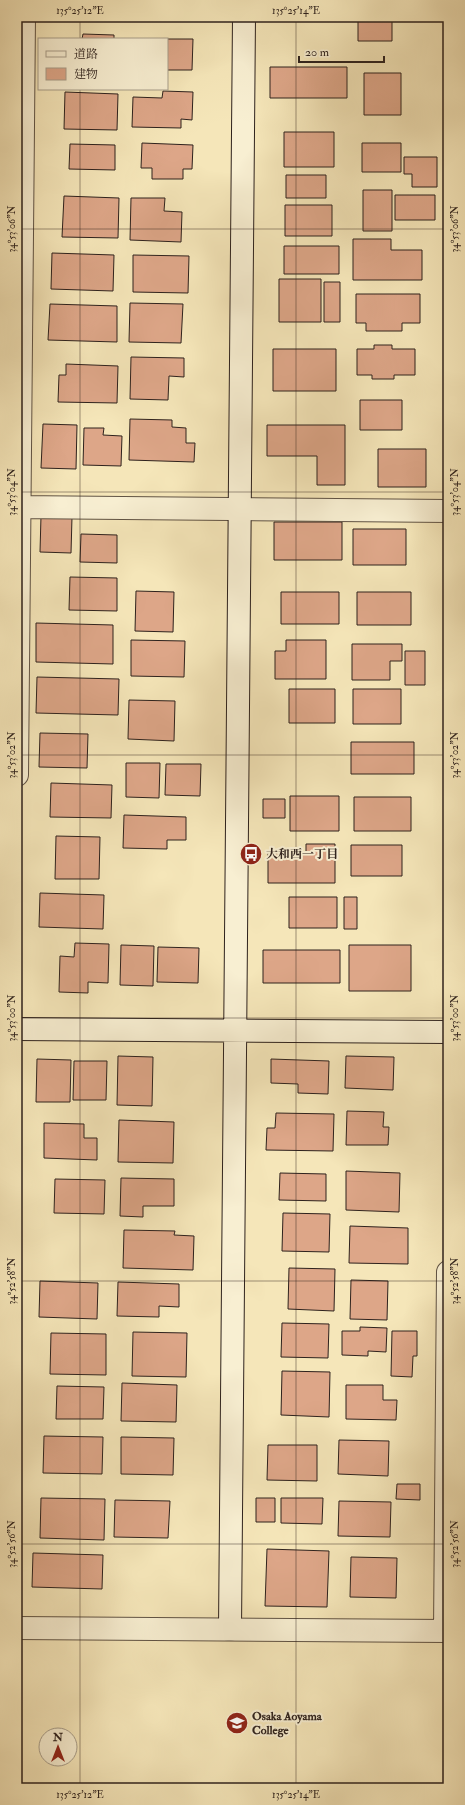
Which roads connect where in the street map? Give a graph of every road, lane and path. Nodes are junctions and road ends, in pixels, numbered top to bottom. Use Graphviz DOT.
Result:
graph roads {
  1 [pos="24,17"];
  2 [pos="244,17"];
  3 [pos="18,507"];
  4 [pos="240,509"];
  5 [pos="448,511"];
  6 [pos="18,670"];
  7 [pos="17,775"];
  8 [pos="17,1029"];
  9 [pos="235,1030"];
  10 [pos="448,1032"];
  11 [pos="448,1272"];
  12 [pos="17,1628"];
  13 [pos="230,1629"];
  14 [pos="447,1630"];
  1 -- 3 [label="street"];
  2 -- 4 [label="street"];
  3 -- 4 [label="street"];
  3 -- 6 [label="street"];
  4 -- 5 [label="street"];
  4 -- 9 [label="street"];
  6 -- 7 [label="street"];
  8 -- 9 [label="street"];
  9 -- 10 [label="street"];
  9 -- 13 [label="street"];
  11 -- 14 [label="street"];
  12 -- 13 [label="street"];
  13 -- 14 [label="street"];
}
